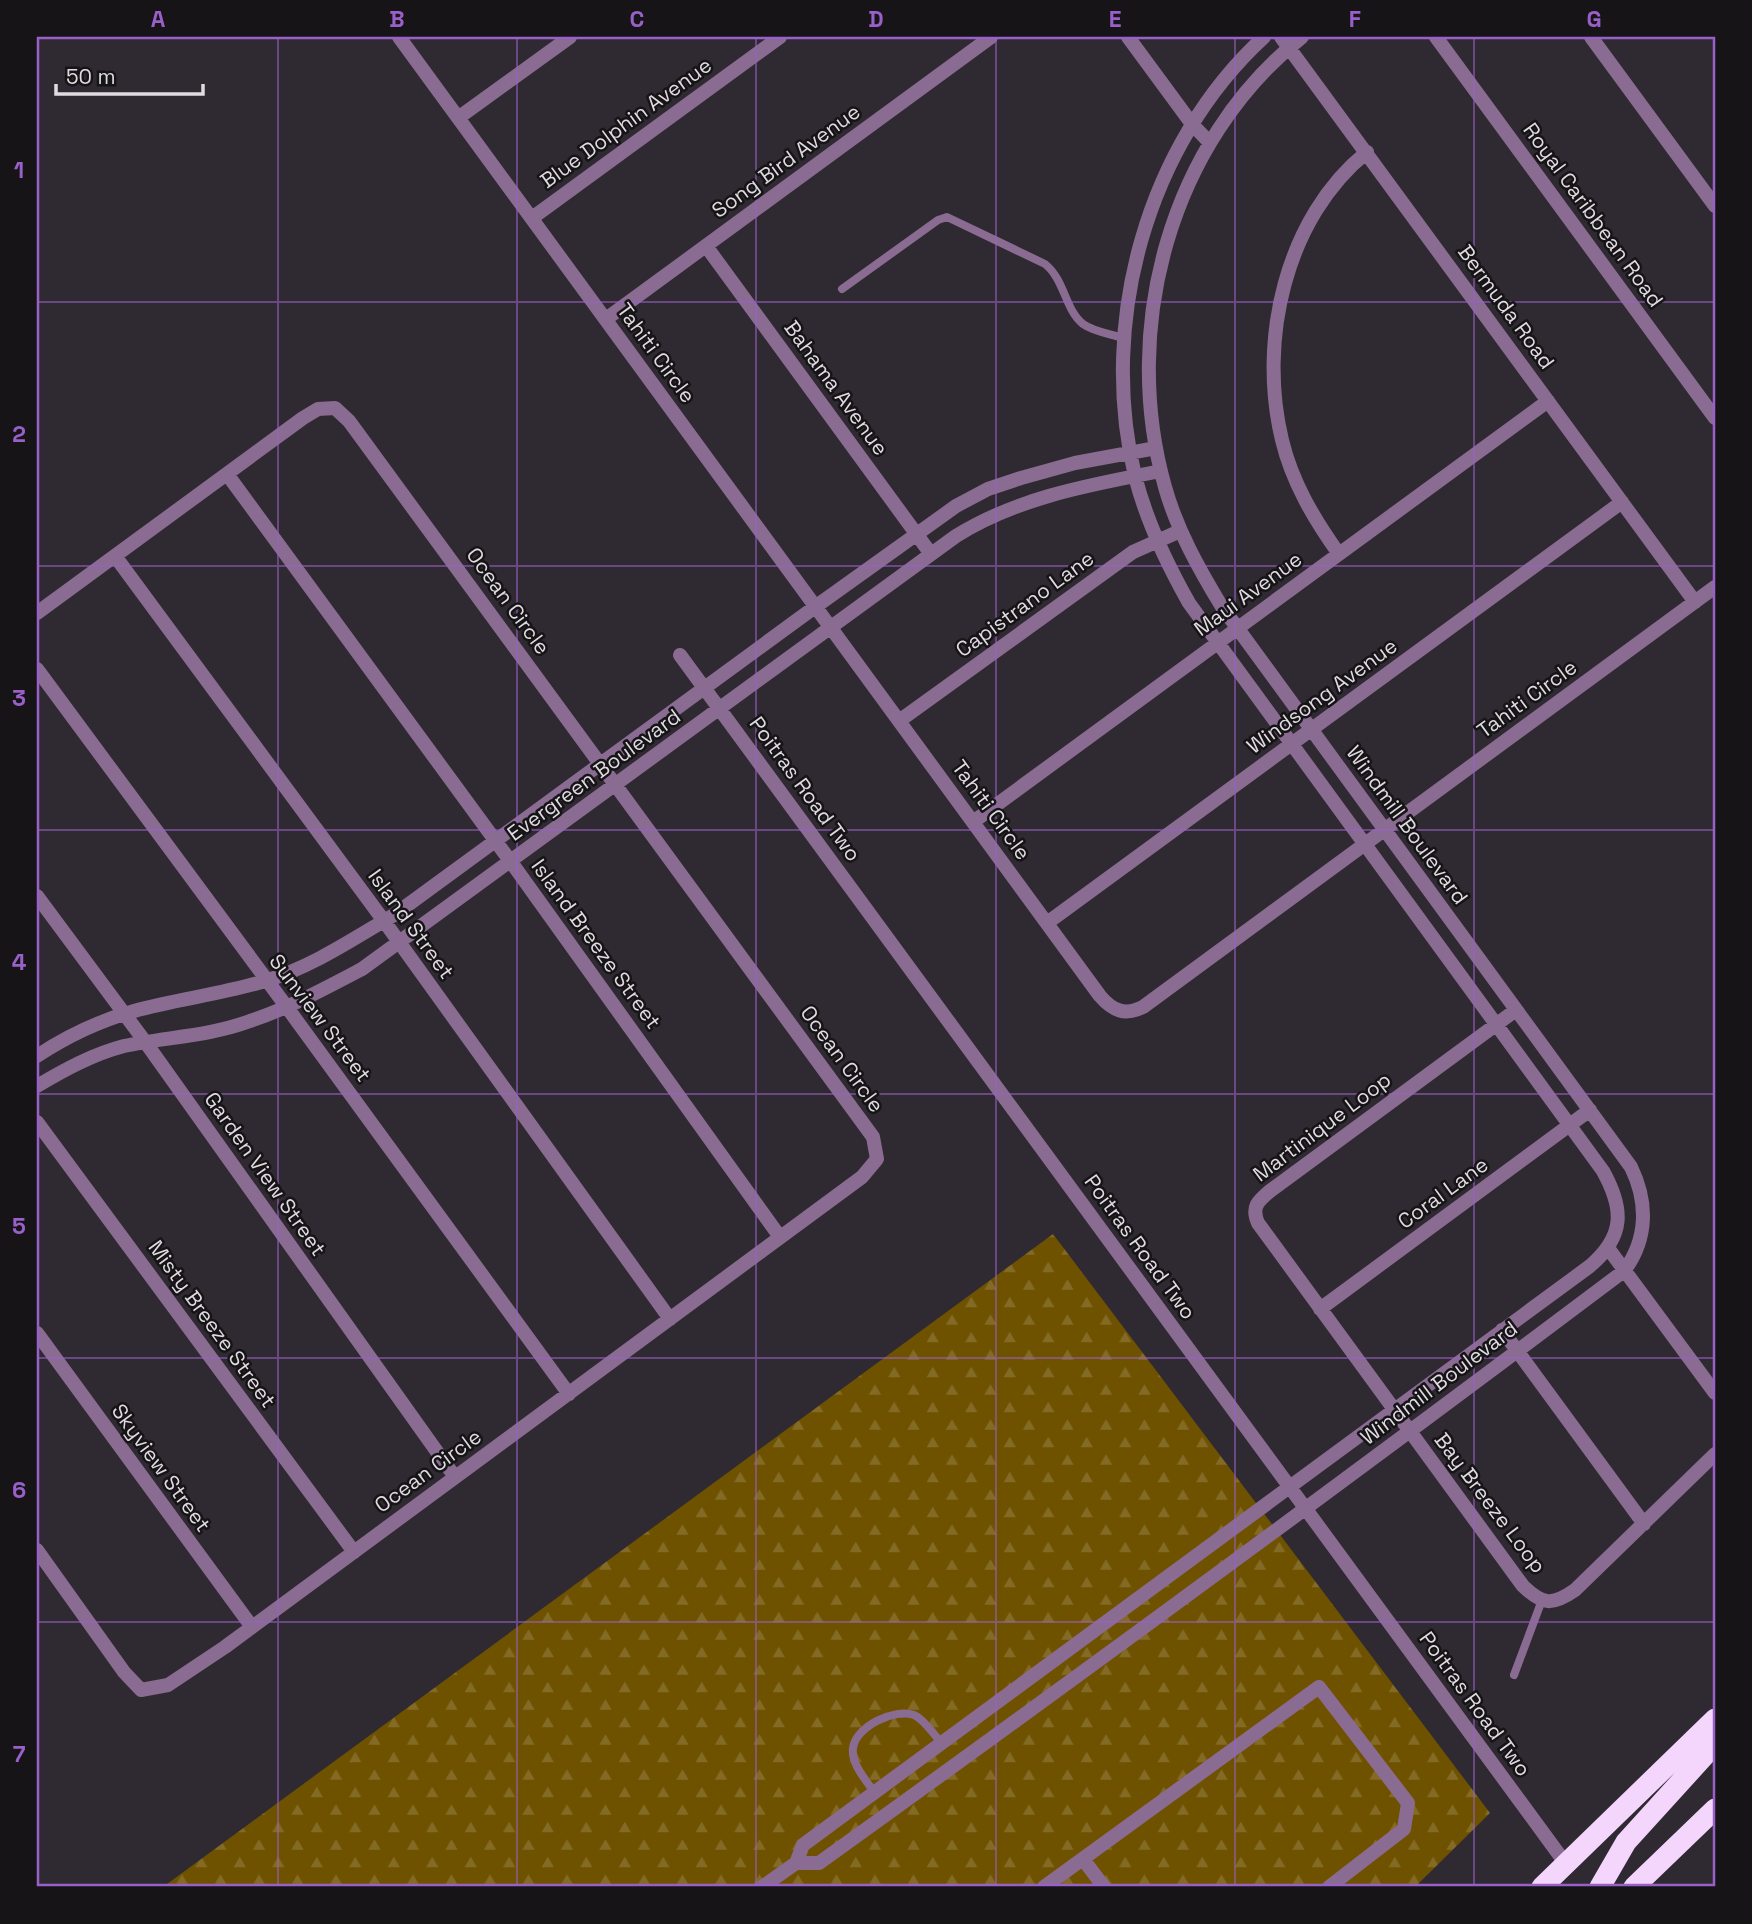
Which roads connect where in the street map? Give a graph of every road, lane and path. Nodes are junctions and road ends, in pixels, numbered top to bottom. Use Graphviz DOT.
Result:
graph roads {
  1 [pos="399,37"];
  2 [pos="570,37"];
  3 [pos="780,37"];
  4 [pos="991,37"];
  5 [pos="1128,37"];
  6 [pos="1264,37"];
  7 [pos="1302,37"];
  8 [pos="1436,37"];
  9 [pos="1591,37"];
  10 [pos="1285,42"];
  11 [pos="458,118"];
  12 [pos="1192,124"];
  13 [pos="1210,143"];
  14 [pos="1367,152"];
  15 [pos="1715,206"];
  16 [pos="532,218"];
  17 [pos="706,246"];
  18 [pos="842,289"];
  19 [pos="606,319"];
  20 [pos="1125,339"];
  21 [pos="1548,401"];
  22 [pos="1715,418"];
  23 [pos="1156,448"];
  24 [pos="1131,452"];
  25 [pos="1161,471"];
  26 [pos="227,474"];
  27 [pos="1135,476"];
  28 [pos="1622,502"];
  29 [pos="1180,531"];
  30 [pos="916,533"];
  31 [pos="1158,540"];
  32 [pos="931,554"];
  33 [pos="1339,554"];
  34 [pos="115,556"];
  35 [pos="1715,587"];
  36 [pos="1695,602"];
  37 [pos="815,607"];
  38 [pos="37,612"];
  39 [pos="830,627"];
  40 [pos="1237,628"];
  41 [pos="1217,643"];
  42 [pos="680,655"];
  43 [pos="37,669"];
  44 [pos="704,688"];
  45 [pos="720,709"];
  46 [pos="899,720"];
  47 [pos="1311,730"];
  48 [pos="1291,744"];
  49 [pos="601,764"];
  50 [pos="615,786"];
  51 [pos="973,822"];
  52 [pos="1384,830"];
  53 [pos="496,841"];
  54 [pos="1364,844"];
  55 [pos="511,862"];
  56 [pos="37,896"];
  57 [pos="384,921"];
  58 [pos="1047,923"];
  59 [pos="398,943"];
  60 [pos="266,981"];
  61 [pos="286,1006"];
  62 [pos="1516,1010"];
  63 [pos="124,1015"];
  64 [pos="1496,1024"];
  65 [pos="146,1043"];
  66 [pos="37,1056"];
  67 [pos="37,1086"];
  68 [pos="1590,1110"];
  69 [pos="37,1122"];
  70 [pos="1570,1125"];
  71 [pos="780,1237"];
  72 [pos="1608,1248"];
  73 [pos="1624,1271"];
  74 [pos="1320,1309"];
  75 [pos="670,1319"];
  76 [pos="1502,1330"];
  77 [pos="37,1333"];
  78 [pos="1518,1351"];
  79 [pos="1715,1393"];
  80 [pos="569,1394"];
  81 [pos="1395,1410"];
  82 [pos="1410,1431"];
  83 [pos="1715,1454"];
  84 [pos="455,1478"];
  85 [pos="1290,1487"];
  86 [pos="1307,1508"];
  87 [pos="1644,1524"];
  88 [pos="37,1550"];
  89 [pos="354,1552"];
  90 [pos="1542,1600"];
  91 [pos="252,1628"];
  92 [pos="1514,1675"];
  93 [pos="1715,1719"];
  94 [pos="941,1742"];
  95 [pos="1715,1744"];
  96 [pos="916,1761"];
  97 [pos="932,1782"];
  98 [pos="874,1792"];
  99 [pos="1715,1809"];
  100 [pos="1083,1859"];
  101 [pos="796,1863"];
  102 [pos="1566,1864"];
  103 [pos="762,1887"];
  104 [pos="1044,1887"];
  105 [pos="1104,1887"];
  106 [pos="1329,1887"];
  107 [pos="1542,1887"];
  108 [pos="1563,1887"];
  109 [pos="1600,1887"];
  110 [pos="1634,1887"];
  1 -- 11 [label="street, Tahiti Circle"];
  2 -- 11 [label="street"];
  3 -- 16 [label="street, Blue Dolphin Avenue"];
  4 -- 17 [label="street, Song Bird Avenue"];
  5 -- 12 [label="street"];
  6 -- 12 [label="street"];
  7 -- 10 [label="street, Windmill Boulevard"];
  8 -- 22 [label="street, Royal Caribbean Road"];
  9 -- 15 [label="street"];
  10 -- 13 [label="street, Windmill Boulevard"];
  10 -- 14 [label="street, Bermuda Road"];
  11 -- 16 [label="street, Tahiti Circle"];
  12 -- 13 [label="street"];
  12 -- 20 [label="street"];
  13 -- 23 [label="street, Windmill Boulevard"];
  14 -- 21 [label="street, Bermuda Road"];
  14 -- 33 [label="street"];
  16 -- 19 [label="street, Tahiti Circle"];
  17 -- 19 [label="street, Song Bird Avenue"];
  17 -- 30 [label="street, Bahama Avenue"];
  18 -- 20 [label="lane"];
  19 -- 37 [label="street, Tahiti Circle"];
  20 -- 24 [label="street"];
  21 -- 28 [label="street, Bermuda Road"];
  21 -- 33 [label="street, Maui Avenue"];
  23 -- 24 [label="street, Evergreen Boulevard"];
  23 -- 25 [label="street, Windmill Boulevard"];
  24 -- 27 [label="street"];
  24 -- 30 [label="street, Evergreen Boulevard"];
  25 -- 27 [label="street, Evergreen Boulevard"];
  25 -- 29 [label="street, Windmill Boulevard"];
  26 -- 34 [label="street, Ocean Circle"];
  26 -- 49 [label="street, Ocean Circle"];
  26 -- 53 [label="street, Island Breeze Street"];
  27 -- 31 [label="street"];
  27 -- 32 [label="street, Evergreen Boulevard"];
  28 -- 36 [label="street, Bermuda Road"];
  28 -- 47 [label="street, Windsong Avenue"];
  29 -- 31 [label="street, Capistrano Lane"];
  29 -- 40 [label="street, Windmill Boulevard"];
  30 -- 32 [label="street, Bahama Avenue"];
  30 -- 37 [label="street, Evergreen Boulevard"];
  31 -- 41 [label="street"];
  31 -- 46 [label="street, Capistrano Lane"];
  32 -- 39 [label="street, Evergreen Boulevard"];
  33 -- 40 [label="street, Maui Avenue"];
  34 -- 38 [label="street, Ocean Circle"];
  34 -- 57 [label="street, Island Street"];
  35 -- 36 [label="street, Tahiti Circle"];
  36 -- 52 [label="street, Tahiti Circle"];
  37 -- 39 [label="street, Tahiti Circle"];
  37 -- 44 [label="street, Evergreen Boulevard"];
  39 -- 45 [label="street, Evergreen Boulevard"];
  39 -- 46 [label="street, Tahiti Circle"];
  40 -- 41 [label="street, Maui Avenue"];
  40 -- 47 [label="street, Windmill Boulevard"];
  41 -- 48 [label="street"];
  41 -- 51 [label="street, Maui Avenue"];
  42 -- 44 [label="street, Poitras Road Two"];
  43 -- 60 [label="street, Sunview Street"];
  44 -- 45 [label="street, Poitras Road Two"];
  44 -- 49 [label="street, Evergreen Boulevard"];
  45 -- 50 [label="street, Evergreen Boulevard"];
  45 -- 85 [label="street, Poitras Road Two"];
  46 -- 51 [label="street, Tahiti Circle"];
  47 -- 48 [label="street, Windsong Avenue"];
  47 -- 52 [label="street, Windmill Boulevard"];
  48 -- 54 [label="street"];
  48 -- 58 [label="street, Windsong Avenue"];
  49 -- 50 [label="street, Ocean Circle"];
  49 -- 53 [label="street, Evergreen Boulevard"];
  50 -- 55 [label="street, Evergreen Boulevard"];
  50 -- 71 [label="street, Ocean Circle"];
  51 -- 58 [label="street, Tahiti Circle"];
  52 -- 54 [label="street, Tahiti Circle"];
  52 -- 62 [label="street, Windmill Boulevard"];
  53 -- 55 [label="street, Island Breeze Street"];
  53 -- 57 [label="street, Evergreen Boulevard"];
  54 -- 58 [label="street, Tahiti Circle"];
  54 -- 64 [label="street"];
  55 -- 59 [label="street, Evergreen Boulevard"];
  55 -- 71 [label="street, Island Breeze Street"];
  56 -- 63 [label="street, Garden View Street"];
  57 -- 59 [label="street, Island Street"];
  57 -- 60 [label="street, Evergreen Boulevard"];
  59 -- 61 [label="street, Evergreen Boulevard"];
  59 -- 75 [label="street, Island Street"];
  60 -- 61 [label="street, Sunview Street"];
  60 -- 63 [label="street, Evergreen Boulevard"];
  61 -- 65 [label="street, Evergreen Boulevard"];
  61 -- 80 [label="street, Sunview Street"];
  62 -- 64 [label="street, Martinique Loop"];
  62 -- 68 [label="street, Windmill Boulevard"];
  63 -- 65 [label="street, Garden View Street"];
  63 -- 66 [label="street, Evergreen Boulevard"];
  64 -- 70 [label="street"];
  64 -- 74 [label="street, Martinique Loop"];
  65 -- 67 [label="street, Evergreen Boulevard"];
  65 -- 84 [label="street, Garden View Street"];
  68 -- 70 [label="street, Coral Lane"];
  68 -- 73 [label="street, Windmill Boulevard"];
  69 -- 89 [label="street, Misty Breeze Street"];
  70 -- 72 [label="street"];
  70 -- 74 [label="street, Coral Lane"];
  71 -- 75 [label="street, Ocean Circle"];
  72 -- 73 [label="street"];
  72 -- 76 [label="street, Windmill Boulevard"];
  73 -- 78 [label="street, Windmill Boulevard"];
  73 -- 79 [label="street"];
  74 -- 81 [label="street, Bay Breeze Loop"];
  75 -- 80 [label="street, Ocean Circle"];
  76 -- 78 [label="street"];
  76 -- 81 [label="street, Windmill Boulevard"];
  77 -- 91 [label="street, Skyview Street"];
  78 -- 82 [label="street, Windmill Boulevard"];
  78 -- 87 [label="street"];
  80 -- 84 [label="street, Ocean Circle"];
  81 -- 82 [label="street, Bay Breeze Loop"];
  81 -- 85 [label="street, Windmill Boulevard"];
  82 -- 86 [label="street, Windmill Boulevard"];
  82 -- 90 [label="street, Bay Breeze Loop"];
  83 -- 87 [label="street, Bay Breeze Loop"];
  84 -- 89 [label="street, Ocean Circle"];
  85 -- 86 [label="street, Poitras Road Two"];
  85 -- 94 [label="street, Windmill Boulevard"];
  86 -- 97 [label="street, Windmill Boulevard"];
  86 -- 102 [label="street, Poitras Road Two"];
  87 -- 90 [label="street, Bay Breeze Loop"];
  88 -- 91 [label="street, Ocean Circle"];
  89 -- 91 [label="street, Ocean Circle"];
  90 -- 92 [label="lane"];
  93 -- 102 [label="highway"];
  94 -- 96 [label="street, Windmill Boulevard"];
  94 -- 98 [label="lane"];
  95 -- 109 [label="highway"];
  96 -- 97 [label="street"];
  96 -- 98 [label="street, Windmill Boulevard"];
  97 -- 101 [label="street, Windmill Boulevard"];
  98 -- 101 [label="street, Windmill Boulevard"];
  99 -- 110 [label="highway"];
  100 -- 104 [label="street"];
  100 -- 105 [label="street"];
  100 -- 106 [label="street"];
  101 -- 103 [label="street"];
  102 -- 107 [label="highway"];
  102 -- 108 [label="highway"];
}
